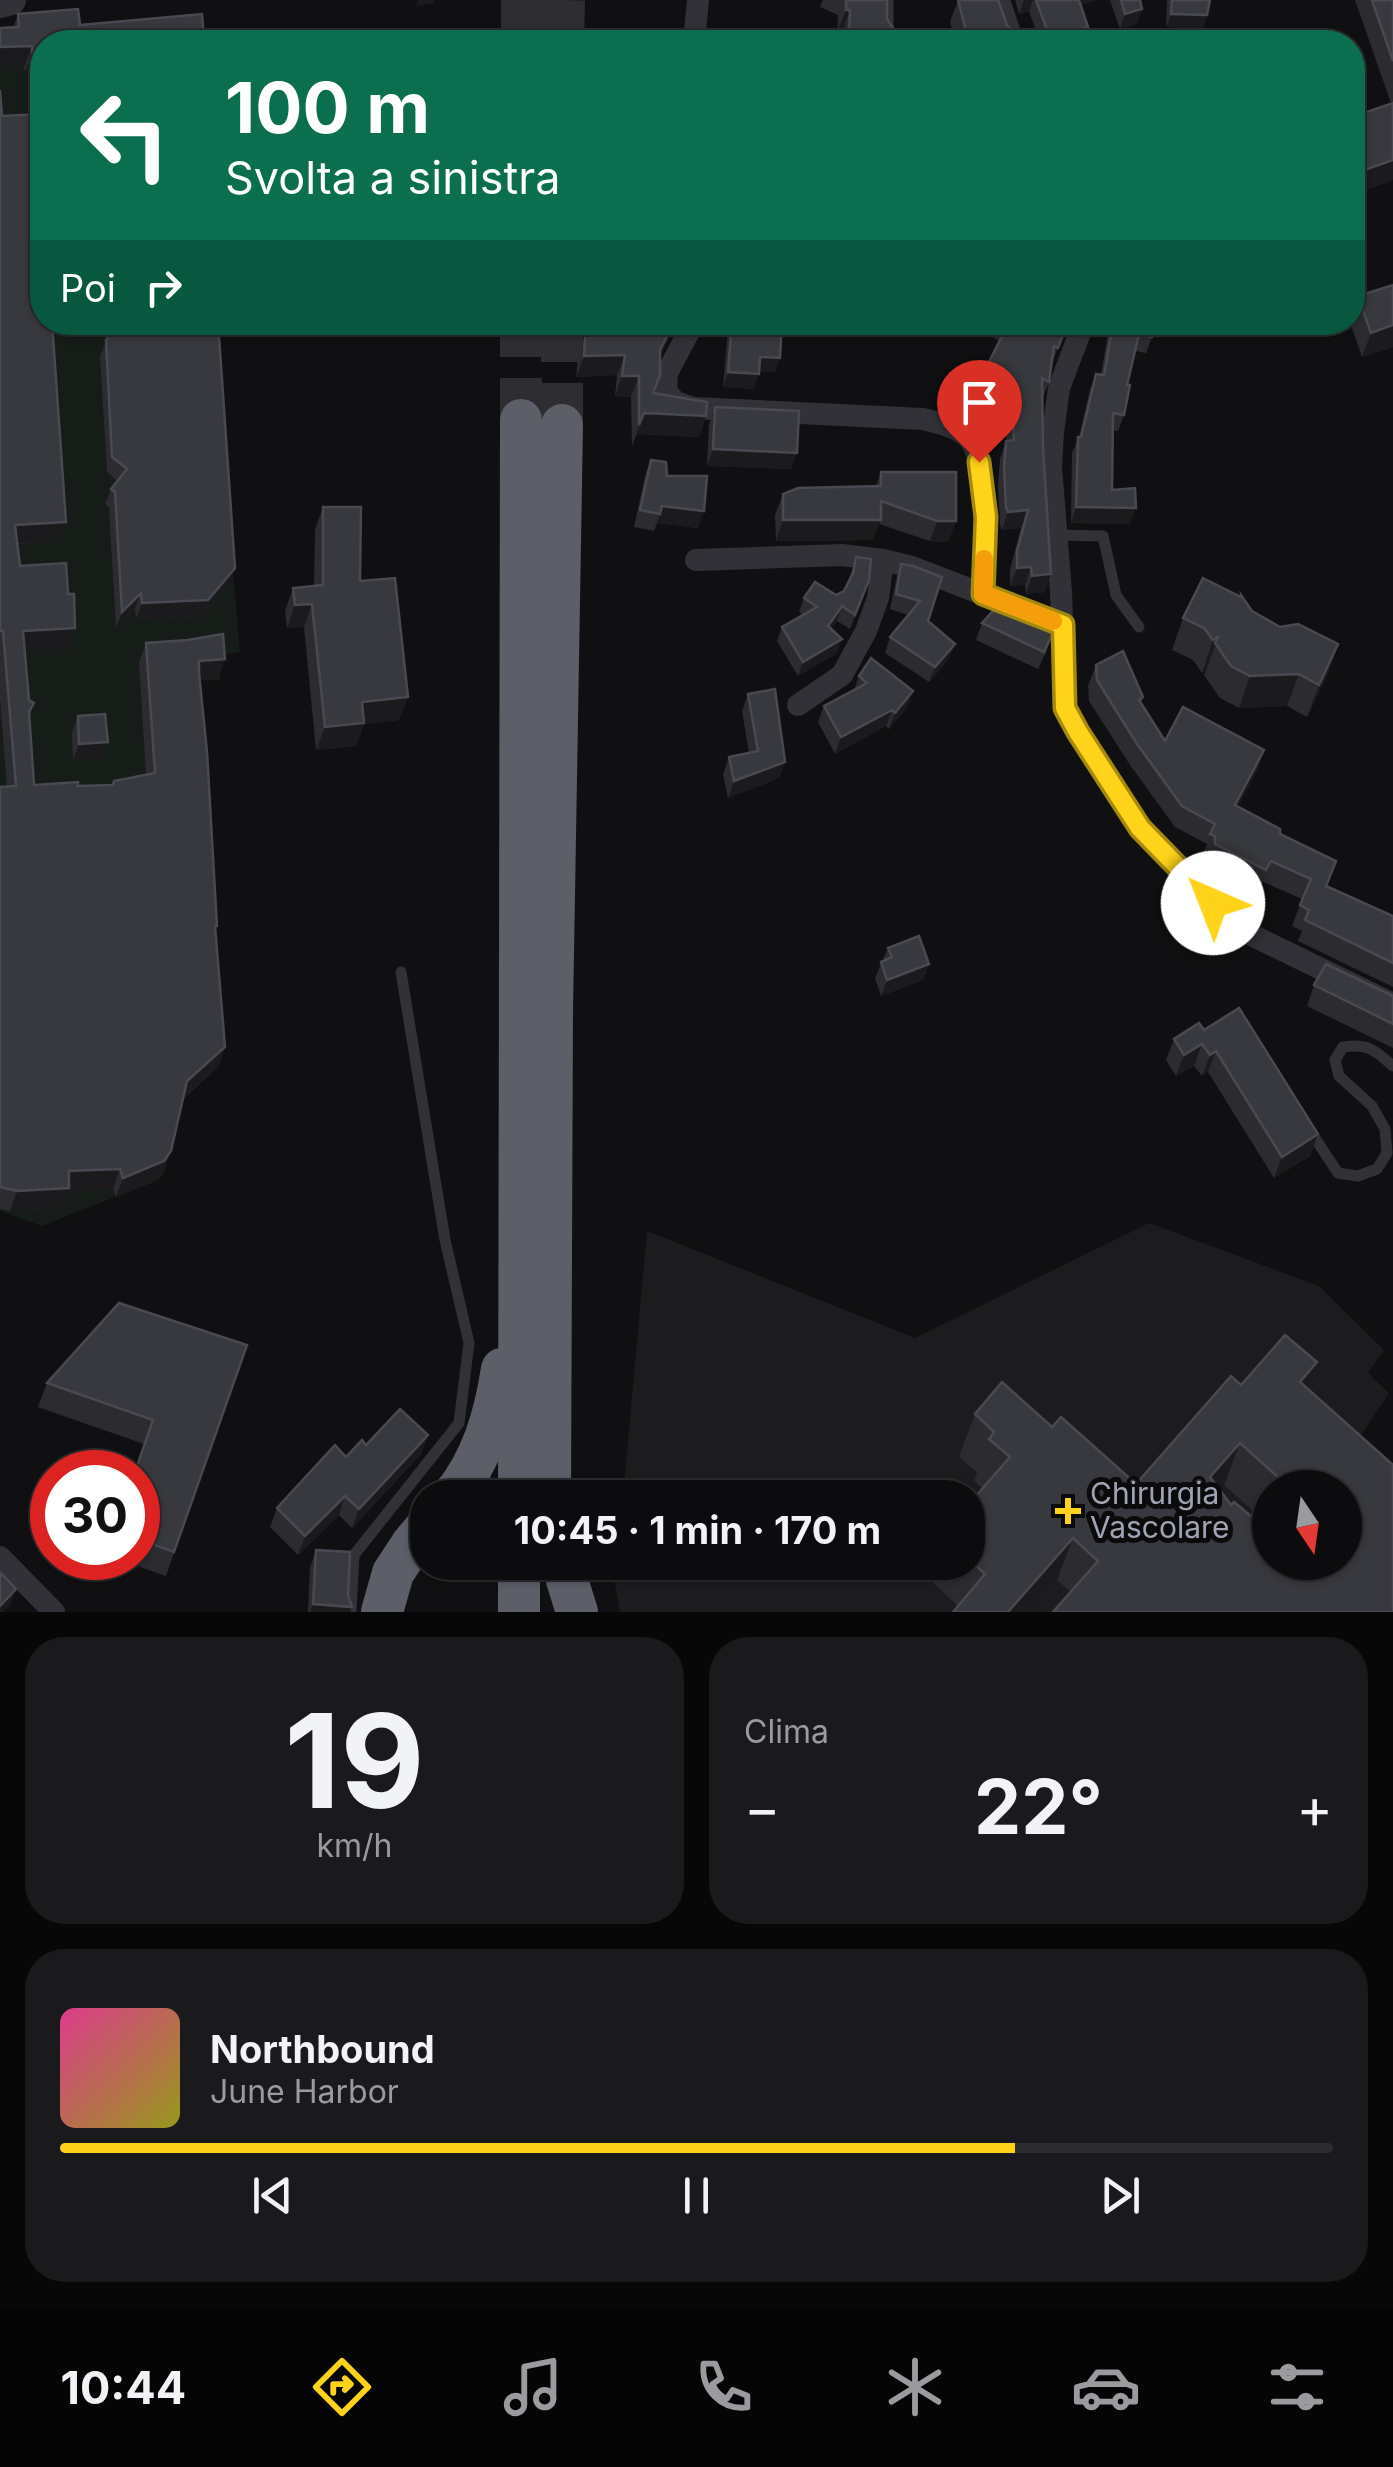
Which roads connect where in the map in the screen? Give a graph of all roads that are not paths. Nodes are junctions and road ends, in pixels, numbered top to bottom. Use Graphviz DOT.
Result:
graph roads {
  1 [pos="11,0"];
  2 [pos="698,0"];
  3 [pos="888,0"];
  4 [pos="1000,0"];
  5 [pos="0,2"];
  6 [pos="695,30"];
  7 [pos="888,30"];
  8 [pos="1009,30"];
  9 [pos="687,335"];
  10 [pos="1079,335"];
  11 [pos="1057,535"];
  12 [pos="696,560"];
  13 [pos="883,560"];
  14 [pos="983,594"];
  15 [pos="1063,625"];
  16 [pos="1139,628"];
  17 [pos="798,706"];
  18 [pos="401,972"];
  19 [pos="1393,1004"];
  20 [pos="1393,1066"];
  21 [pos="1306,1124"];
  22 [pos="521,1250"];
  23 [pos="464,1480"];
  24 [pos="519,1480"];
  25 [pos="552,1480"];
  26 [pos="410,1547"];
  27 [pos="0,1557"];
  28 [pos="519,1580"];
  29 [pos="548,1580"];
  30 [pos="567,1580"];
  31 [pos="54,1612"];
  32 [pos="351,1612"];
  33 [pos="382,1612"];
  34 [pos="518,1612"];
  35 [pos="548,1612"];
  36 [pos="577,1612"];
  1 -- 5 [label="street"];
  2 -- 6 [label="street"];
  3 -- 7 [label="lane"];
  4 -- 8 [label="street"];
  9 -- 14 [label="street"];
  10 -- 11 [label="street"];
  11 -- 15 [label="street"];
  11 -- 16 [label="lane"];
  12 -- 13 [label="street"];
  13 -- 14 [label="street"];
  13 -- 17 [label="street"];
  14 -- 15 [label="street"];
  15 -- 19 [label="street"];
  18 -- 32 [label="lane"];
  20 -- 21 [label="lane"];
  22 -- 23 [label="highway"];
  22 -- 24 [label="highway"];
  22 -- 25 [label="highway"];
  26 -- 33 [label="highway"];
  27 -- 31 [label="street"];
  28 -- 34 [label="highway"];
  29 -- 35 [label="highway"];
  30 -- 36 [label="highway"];
}
